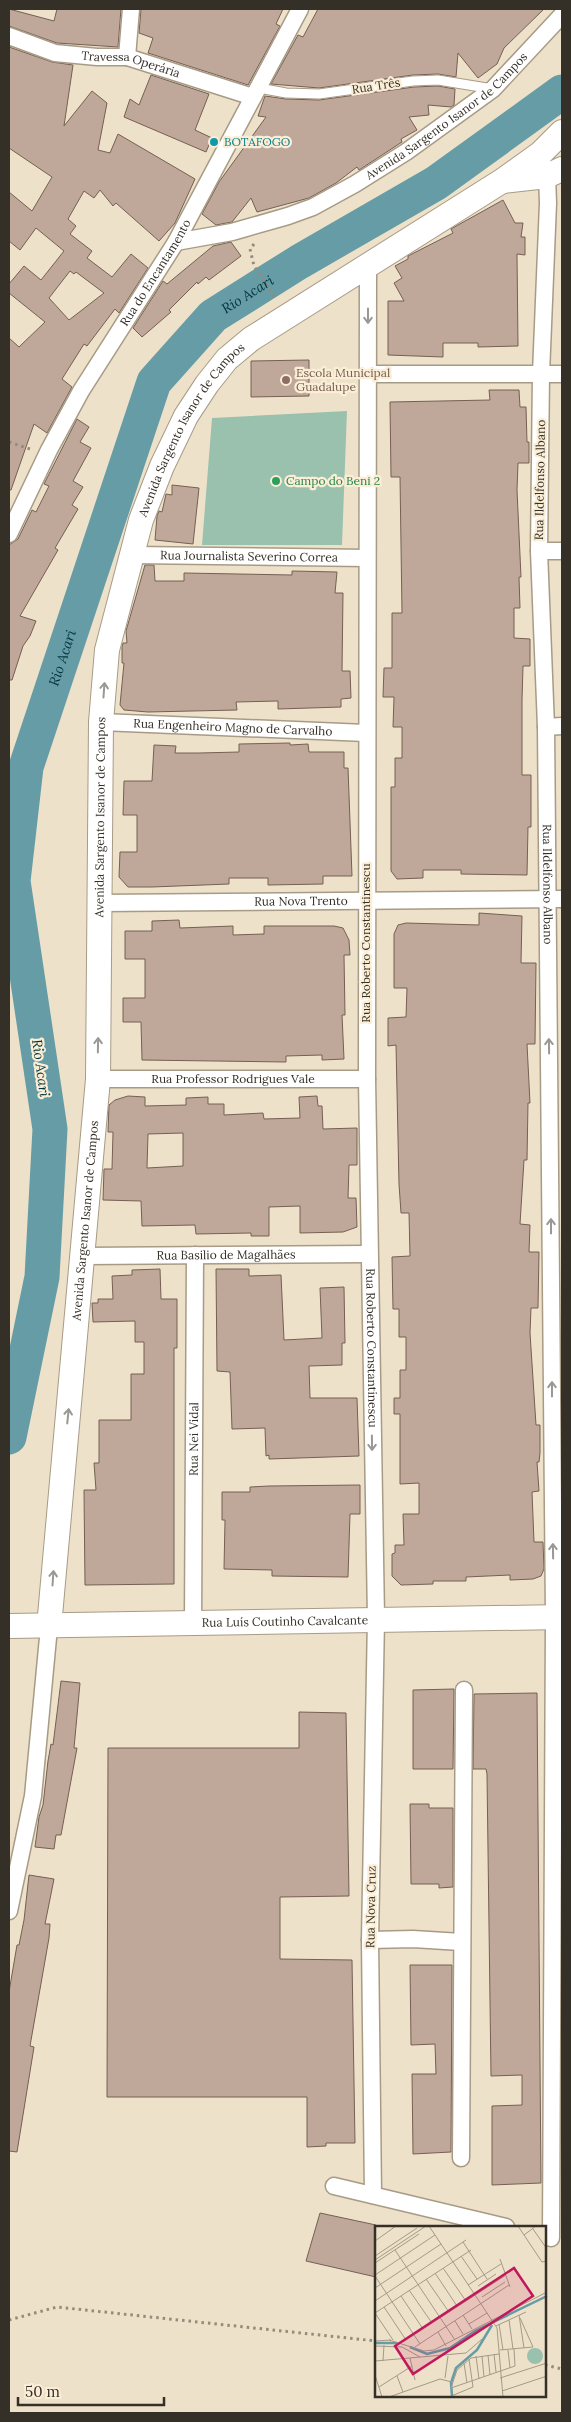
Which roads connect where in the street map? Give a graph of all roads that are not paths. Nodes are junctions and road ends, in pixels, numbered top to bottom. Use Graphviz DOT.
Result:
graph roads {
  1 [pos="131,9"];
  2 [pos="300,9"];
  3 [pos="562,15"];
  4 [pos="9,36"];
  5 [pos="127,57"];
  6 [pos="493,88"];
  7 [pos="256,92"];
  8 [pos="562,132"];
  9 [pos="541,153"];
  10 [pos="555,172"];
  11 [pos="502,181"];
  12 [pos="555,203"];
  13 [pos="176,242"];
  14 [pos="368,267"];
  15 [pos="368,374"];
  16 [pos="541,374"];
  17 [pos="562,374"];
  18 [pos="9,534"];
  19 [pos="539,551"];
  20 [pos="562,551"];
  21 [pos="133,555"];
  22 [pos="367,558"];
  23 [pos="101,722"];
  24 [pos="554,727"];
  25 [pos="366,733"];
  26 [pos="555,900"];
  27 [pos="366,902"];
  28 [pos="100,903"];
  29 [pos="556,1078"];
  30 [pos="98,1079"];
  31 [pos="367,1079"];
  32 [pos="557,1252"];
  33 [pos="368,1254"];
  34 [pos="195,1255"];
  35 [pos="84,1256"];
  36 [pos="557,1422"];
  37 [pos="558,1617"];
  38 [pos="376,1618"];
  39 [pos="193,1624"];
  40 [pos="16,1626"];
  41 [pos="49,1627"];
  42 [pos="464,1690"];
  43 [pos="9,1911"];
  44 [pos="370,1940"];
  45 [pos="461,1942"];
  46 [pos="461,2158"];
  47 [pos="334,2186"];
  48 [pos="557,2192"];
  49 [pos="373,2195"];
  50 [pos="502,2226"];
  51 [pos="553,2238"];
  1 -- 5 [label="street"];
  2 -- 7 [label="street, Rua do Encantamento"];
  3 -- 6 [label="street, Avenida Sargento Isanor de Campos"];
  4 -- 5 [label="street, Travessa Operária"];
  5 -- 7 [label="street, Travessa Operária"];
  6 -- 7 [label="lane, Rua Três"];
  6 -- 13 [label="street, Avenida Sargento Isanor de Campos"];
  7 -- 13 [label="street, Rua do Encantamento"];
  8 -- 9 [label="street, Avenida Sargento Isanor de Campos"];
  9 -- 10 [label="street, Rua Ildelfonso Albano"];
  9 -- 11 [label="street, Avenida Sargento Isanor de Campos"];
  10 -- 11 [label="street, Avenida Sargento Isanor de Campos"];
  10 -- 12 [label="street, Rua Ildelfonso Albano"];
  11 -- 14 [label="street, Avenida Sargento Isanor de Campos"];
  12 -- 16 [label="street, Rua Ildelfonso Albano"];
  13 -- 18 [label="street, Rua do Encantamento"];
  14 -- 15 [label="street, Rua Roberto Constantinescu, one-way"];
  14 -- 21 [label="street, Avenida Sargento Isanor de Campos"];
  15 -- 16 [label="street"];
  15 -- 22 [label="street, Rua Roberto Constantinescu"];
  16 -- 17 [label="street"];
  16 -- 19 [label="street, Rua Ildelfonso Albano"];
  19 -- 20 [label="street"];
  19 -- 24 [label="street, Rua Ildelfonso Albano"];
  21 -- 22 [label="street, Rua Journalista Severino Correa"];
  23 -- 21 [label="street, Avenida Sargento Isanor de Campos, one-way"];
  22 -- 25 [label="street, Rua Roberto Constantinescu"];
  23 -- 25 [label="street, Rua Engenheiro Magno de Carvalho"];
  23 -- 28 [label="street, Avenida Sargento Isanor de Campos"];
  24 -- 26 [label="street, Rua Ildelfonso Albano"];
  25 -- 27 [label="street, Rua Roberto Constantinescu"];
  26 -- 27 [label="street, Rua Nova Trento"];
  29 -- 26 [label="street, Rua Ildelfonso Albano, one-way"];
  27 -- 28 [label="street, Rua Nova Trento"];
  27 -- 31 [label="street, Rua Roberto Constantinescu"];
  30 -- 28 [label="street, Avenida Sargento Isanor de Campos, one-way"];
  32 -- 29 [label="street, Rua Ildelfonso Albano, one-way"];
  30 -- 31 [label="street, Rua Professor Rodrigues Vale"];
  30 -- 35 [label="street, Avenida Sargento Isanor de Campos"];
  31 -- 33 [label="street, Rua Roberto Constantinescu"];
  36 -- 32 [label="street, Rua Ildelfonso Albano, one-way"];
  33 -- 34 [label="street, Rua Basilio de Magalhães"];
  33 -- 38 [label="street, Rua Roberto Constantinescu, one-way"];
  34 -- 35 [label="street, Rua Basilio de Magalhães"];
  34 -- 39 [label="street, Rua Nei Vidal"];
  41 -- 35 [label="street, Avenida Sargento Isanor de Campos, one-way"];
  37 -- 36 [label="street, Rua Ildelfonso Albano, one-way"];
  37 -- 38 [label="street, Rua Luís Coutinho Cavalcante"];
  37 -- 48 [label="street, Rua Ildelfonso Albano"];
  38 -- 39 [label="street, Rua Luís Coutinho Cavalcante"];
  38 -- 44 [label="street, Rua Nova Cruz"];
  39 -- 41 [label="street, Rua Luís Coutinho Cavalcante"];
  40 -- 41 [label="street, Rua Luís Coutinho Cavalcante"];
  41 -- 43 [label="street"];
  42 -- 45 [label="street"];
  44 -- 45 [label="street"];
  44 -- 49 [label="street, Rua Nova Cruz"];
  45 -- 46 [label="street"];
  47 -- 49 [label="street"];
  48 -- 51 [label="street, Rua Ildelfonso Albano"];
  49 -- 50 [label="street"];
}
